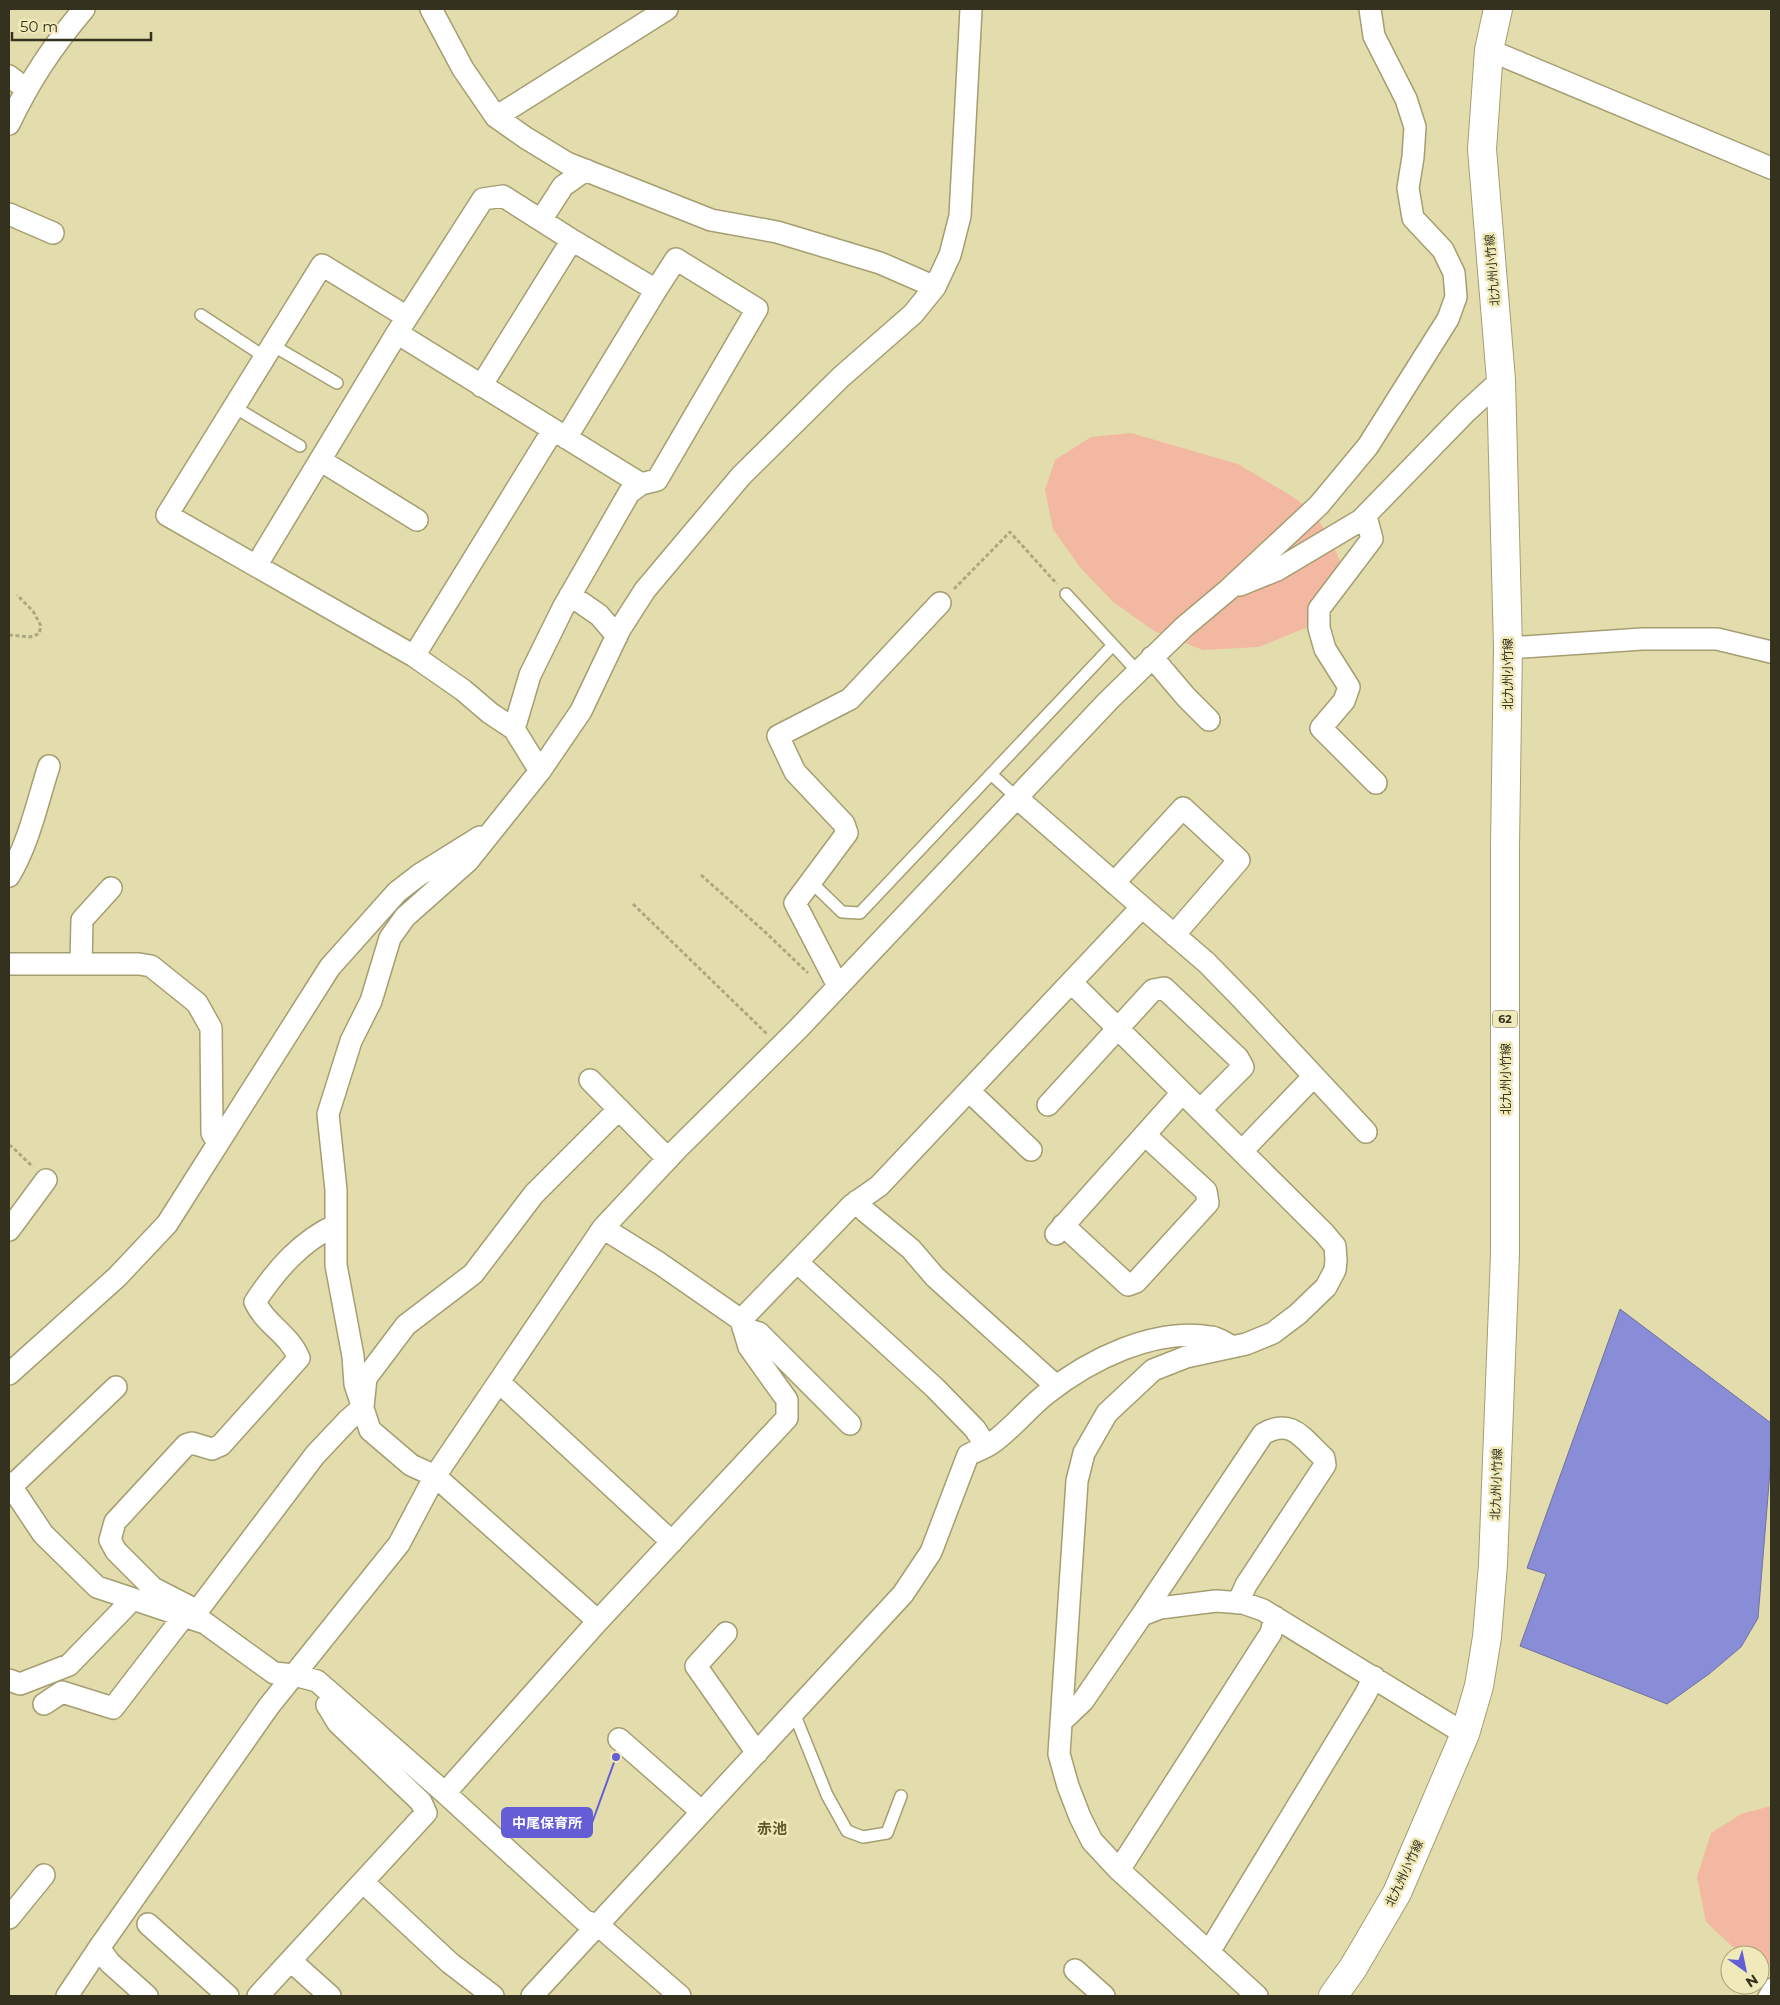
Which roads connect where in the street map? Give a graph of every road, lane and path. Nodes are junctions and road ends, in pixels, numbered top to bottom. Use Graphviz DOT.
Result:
graph roads {
  1 [pos="84,9"];
  2 [pos="431,9"];
  3 [pos="667,9"];
  4 [pos="971,9"];
  5 [pos="1370,9"];
  6 [pos="1498,9"];
  7 [pos="1489,50"];
  8 [pos="9,76"];
  9 [pos="26,89"];
  10 [pos="496,116"];
  11 [pos="9,124"];
  12 [pos="1771,168"];
  13 [pos="586,170"];
  14 [pos="9,214"];
  15 [pos="541,220"];
  16 [pos="53,233"];
  17 [pos="572,240"];
  18 [pos="935,287"];
  19 [pos="656,290"];
  20 [pos="201,315"];
  21 [pos="402,325"];
  22 [pos="269,351"];
  23 [pos="1501,380"];
  24 [pos="337,383"];
  25 [pos="481,386"];
  26 [pos="234,407"];
  27 [pos="560,434"];
  28 [pos="300,446"];
  29 [pos="320,460"];
  30 [pos="641,484"];
  31 [pos="1366,516"];
  32 [pos="417,520"];
  33 [pos="256,566"];
  34 [pos="1228,590"];
  35 [pos="1066,594"];
  36 [pos="17,595"];
  37 [pos="570,595"];
  38 [pos="940,603"];
  39 [pos="9,635"];
  40 [pos="617,636"];
  41 [pos="1113,645"];
  42 [pos="1508,648"];
  43 [pos="1771,652"];
  44 [pos="414,656"];
  45 [pos="1145,664"];
  46 [pos="1209,720"];
  47 [pos="514,730"];
  48 [pos="49,766"];
  49 [pos="540,771"];
  50 [pos="991,774"];
  51 [pos="1376,783"];
  52 [pos="1016,797"];
  53 [pos="493,829"];
  54 [pos="701,875"];
  55 [pos="9,876"];
  56 [pos="810,882"];
  57 [pos="1114,883"];
  58 [pos="111,888"];
  59 [pos="633,904"];
  60 [pos="1142,907"];
  61 [pos="1174,935"];
  62 [pos="9,964"];
  63 [pos="81,964"];
  64 [pos="1072,983"];
  65 [pos="834,990"];
  66 [pos="1118,1029"];
  67 [pos="780,1047"];
  68 [pos="1314,1076"];
  69 [pos="590,1080"];
  70 [pos="969,1091"];
  71 [pos="1182,1093"];
  72 [pos="1048,1105"];
  73 [pos="619,1110"];
  74 [pos="1200,1110"];
  75 [pos="1366,1132"];
  76 [pos="1145,1135"];
  77 [pos="218,1143"];
  78 [pos="9,1147"];
  79 [pos="1031,1150"];
  80 [pos="1242,1151"];
  81 [pos="668,1159"];
  82 [pos="46,1180"];
  83 [pos="857,1201"];
  84 [pos="336,1225"];
  85 [pos="603,1228"];
  86 [pos="9,1230"];
  87 [pos="796,1262"];
  88 [pos="742,1324"];
  89 [pos="1231,1346"];
  90 [pos="9,1374"];
  91 [pos="499,1382"];
  92 [pos="1056,1386"];
  93 [pos="116,1387"];
  94 [pos="363,1407"];
  95 [pos="850,1424"];
  96 [pos="986,1446"];
  97 [pos="435,1476"];
  98 [pos="10,1485"];
  99 [pos="672,1542"];
  100 [pos="133,1599"];
  101 [pos="1238,1603"];
  102 [pos="191,1615"];
  103 [pos="1142,1615"];
  104 [pos="1275,1617"];
  105 [pos="598,1621"];
  106 [pos="726,1633"];
  107 [pos="294,1675"];
  108 [pos="1374,1677"];
  109 [pos="13,1687"];
  110 [pos="333,1695"];
  111 [pos="44,1704"];
  112 [pos="794,1713"];
  113 [pos="1062,1721"];
  114 [pos="1465,1734"];
  115 [pos="619,1739"];
  116 [pos="757,1753"];
  117 [pos="445,1793"];
  118 [pos="901,1796"];
  119 [pos="702,1812"];
  120 [pos="1119,1870"];
  121 [pos="44,1875"];
  122 [pos="364,1883"];
  123 [pos="9,1918"];
  124 [pos="148,1924"];
  125 [pos="598,1925"];
  126 [pos="9,1930"];
  127 [pos="9,1934"];
  128 [pos="99,1948"];
  129 [pos="1209,1952"];
  130 [pos="291,1961"];
  131 [pos="1074,1970"];
  132 [pos="1771,1984"];
  133 [pos="67,1996"];
  134 [pos="147,1996"];
  135 [pos="228,1996"];
  136 [pos="258,1996"];
  137 [pos="330,1996"];
  138 [pos="493,1996"];
  139 [pos="532,1996"];
  140 [pos="680,1996"];
  141 [pos="1104,1996"];
  142 [pos="1257,1996"];
  143 [pos="1332,1996"];
  144 [pos="1764,1996"];
  1 -- 9 [label="street"];
  2 -- 10 [label="street"];
  3 -- 10 [label="street"];
  4 -- 18 [label="street"];
  5 -- 34 [label="street"];
  6 -- 7 [label="main road, 北九州小竹線 / 62"];
  7 -- 12 [label="street"];
  7 -- 23 [label="main road, 北九州小竹線 / 62"];
  8 -- 9 [label="street"];
  9 -- 11 [label="street"];
  10 -- 13 [label="street"];
  13 -- 15 [label="street"];
  13 -- 18 [label="street"];
  14 -- 16 [label="street"];
  15 -- 17 [label="street"];
  15 -- 21 [label="street"];
  17 -- 19 [label="street"];
  17 -- 25 [label="street"];
  18 -- 40 [label="street"];
  19 -- 27 [label="street"];
  19 -- 30 [label="street"];
  20 -- 22 [label="lane"];
  21 -- 22 [label="street"];
  21 -- 25 [label="street"];
  21 -- 29 [label="street"];
  22 -- 24 [label="lane"];
  22 -- 26 [label="street"];
  23 -- 31 [label="street"];
  23 -- 42 [label="main road, 北九州小竹線 / 62"];
  25 -- 27 [label="street"];
  26 -- 28 [label="lane"];
  26 -- 33 [label="street"];
  27 -- 30 [label="street"];
  27 -- 44 [label="street"];
  29 -- 32 [label="street"];
  29 -- 33 [label="street"];
  30 -- 37 [label="street"];
  31 -- 34 [label="street"];
  31 -- 51 [label="street"];
  33 -- 44 [label="street"];
  34 -- 45 [label="street"];
  35 -- 38 [label="path"];
  35 -- 41 [label="lane"];
  36 -- 39 [label="path"];
  37 -- 40 [label="street"];
  37 -- 47 [label="street"];
  38 -- 56 [label="street"];
  40 -- 49 [label="street"];
  41 -- 45 [label="lane"];
  41 -- 50 [label="lane"];
  42 -- 43 [label="street"];
  42 -- 114 [label="main road, 北九州小竹線 / 62"];
  44 -- 47 [label="street"];
  45 -- 46 [label="street"];
  45 -- 52 [label="street"];
  47 -- 49 [label="street"];
  48 -- 55 [label="street"];
  49 -- 53 [label="street"];
  50 -- 52 [label="lane"];
  50 -- 56 [label="lane"];
  52 -- 57 [label="street"];
  52 -- 65 [label="street"];
  53 -- 77 [label="street"];
  53 -- 84 [label="street"];
  54 -- 65 [label="path"];
  56 -- 65 [label="street"];
  57 -- 60 [label="street"];
  57 -- 61 [label="street"];
  58 -- 63 [label="street"];
  59 -- 67 [label="path"];
  60 -- 61 [label="street"];
  60 -- 64 [label="street"];
  61 -- 68 [label="street"];
  62 -- 63 [label="street"];
  63 -- 77 [label="street"];
  64 -- 66 [label="street"];
  64 -- 70 [label="street"];
  65 -- 67 [label="street"];
  66 -- 71 [label="street"];
  66 -- 72 [label="street"];
  66 -- 74 [label="street"];
  67 -- 81 [label="street"];
  68 -- 75 [label="street"];
  68 -- 80 [label="street"];
  69 -- 73 [label="street"];
  70 -- 79 [label="street"];
  70 -- 83 [label="street"];
  71 -- 74 [label="street"];
  71 -- 76 [label="street"];
  73 -- 81 [label="street"];
  73 -- 94 [label="street"];
  74 -- 80 [label="street"];
  76 -- 76 [label="street"];
  77 -- 90 [label="street"];
  78 -- 82 [label="path"];
  80 -- 89 [label="street"];
  81 -- 85 [label="street"];
  82 -- 86 [label="street"];
  83 -- 87 [label="street"];
  83 -- 92 [label="street"];
  84 -- 94 [label="street"];
  84 -- 102 [label="street"];
  85 -- 88 [label="street"];
  85 -- 91 [label="street"];
  87 -- 88 [label="street"];
  87 -- 96 [label="street"];
  88 -- 95 [label="street"];
  88 -- 99 [label="street"];
  89 -- 92 [label="street"];
  89 -- 113 [label="street"];
  91 -- 97 [label="street"];
  91 -- 99 [label="street"];
  92 -- 96 [label="street"];
  93 -- 98 [label="street"];
  94 -- 97 [label="street"];
  94 -- 102 [label="street"];
  96 -- 112 [label="street"];
  97 -- 105 [label="street"];
  97 -- 107 [label="street"];
  98 -- 100 [label="street"];
  99 -- 105 [label="street"];
  100 -- 102 [label="street"];
  100 -- 109 [label="street"];
  101 -- 103 [label="street"];
  101 -- 103 [label="street"];
  101 -- 104 [label="street"];
  102 -- 107 [label="street"];
  102 -- 111 [label="street"];
  103 -- 113 [label="street"];
  104 -- 108 [label="street"];
  104 -- 120 [label="street"];
  105 -- 117 [label="street"];
  106 -- 116 [label="street"];
  107 -- 110 [label="street"];
  107 -- 128 [label="street"];
  108 -- 114 [label="street"];
  108 -- 129 [label="street"];
  110 -- 117 [label="street"];
  110 -- 122 [label="street"];
  112 -- 116 [label="street"];
  112 -- 118 [label="lane"];
  113 -- 120 [label="street"];
  114 -- 143 [label="main road, 北九州小竹線 / 62"];
  115 -- 119 [label="street"];
  116 -- 119 [label="street"];
  117 -- 125 [label="street"];
  119 -- 125 [label="street"];
  120 -- 129 [label="street"];
  121 -- 123 [label="street"];
  122 -- 130 [label="street"];
  122 -- 138 [label="street"];
  124 -- 135 [label="street"];
  125 -- 139 [label="street"];
  125 -- 140 [label="street"];
  126 -- 127 [label="street"];
  128 -- 133 [label="street"];
  128 -- 134 [label="street"];
  129 -- 142 [label="street"];
  130 -- 136 [label="street"];
  130 -- 137 [label="street"];
  131 -- 141 [label="street"];
  132 -- 144 [label="lane"];
}
